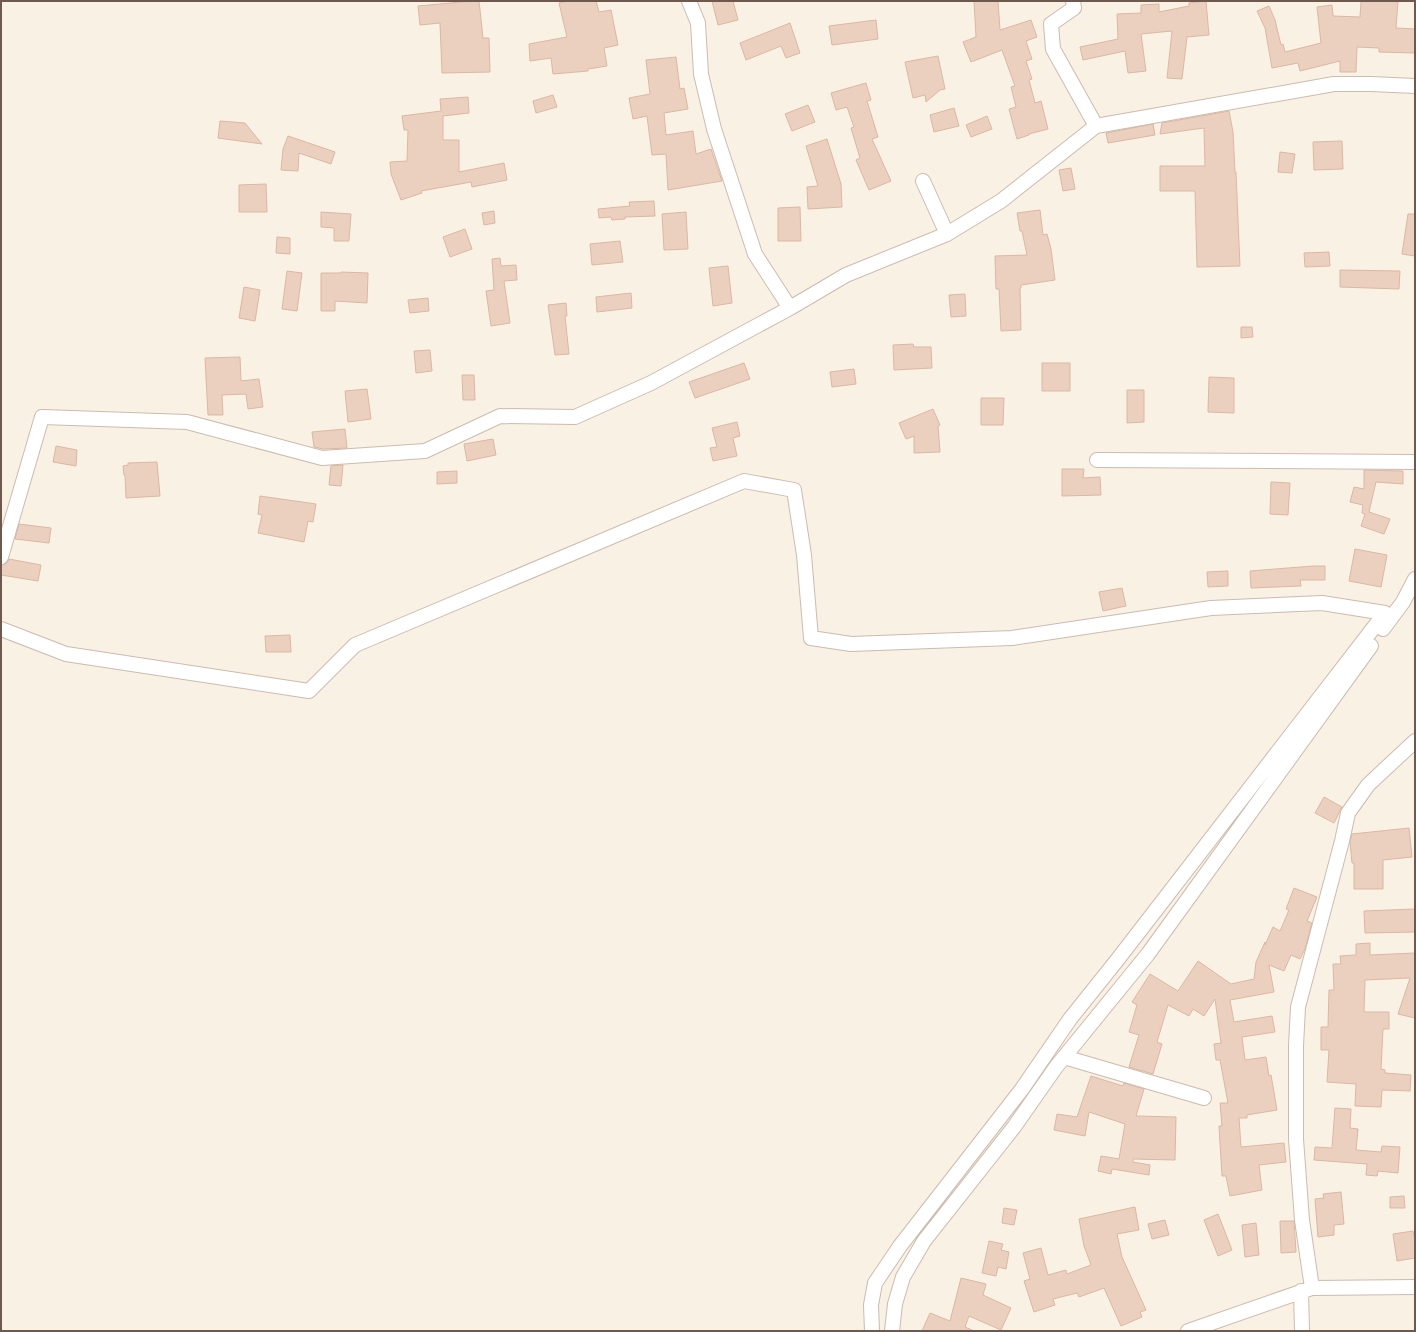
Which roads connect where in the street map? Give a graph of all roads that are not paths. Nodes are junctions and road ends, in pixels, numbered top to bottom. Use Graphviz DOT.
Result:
graph roads {
  1 [pos="689,1"];
  2 [pos="1073,1"];
  3 [pos="1415,86"];
  4 [pos="1096,126"];
  5 [pos="923,181"];
  6 [pos="946,234"];
  7 [pos="790,308"];
  8 [pos="1097,460"];
  9 [pos="1415,462"];
  10 [pos="1,557"];
  11 [pos="1415,579"];
  12 [pos="1,629"];
  13 [pos="1415,741"];
  14 [pos="1064,1057"];
  15 [pos="1204,1098"];
  16 [pos="1415,1287"];
  17 [pos="1307,1290"];
  18 [pos="872,1331"];
  19 [pos="892,1331"];
  20 [pos="1188,1331"];
  21 [pos="1302,1331"];
  1 -- 7 [label="street"];
  2 -- 4 [label="street"];
  3 -- 4 [label="street"];
  4 -- 6 [label="street"];
  5 -- 6 [label="street"];
  6 -- 7 [label="street"];
  7 -- 10 [label="street"];
  8 -- 9 [label="street"];
  11 -- 14 [label="street"];
  12 -- 18 [label="street"];
  13 -- 17 [label="street"];
  14 -- 15 [label="street"];
  14 -- 19 [label="street"];
  16 -- 17 [label="street"];
  17 -- 20 [label="street"];
  17 -- 21 [label="street"];
}
